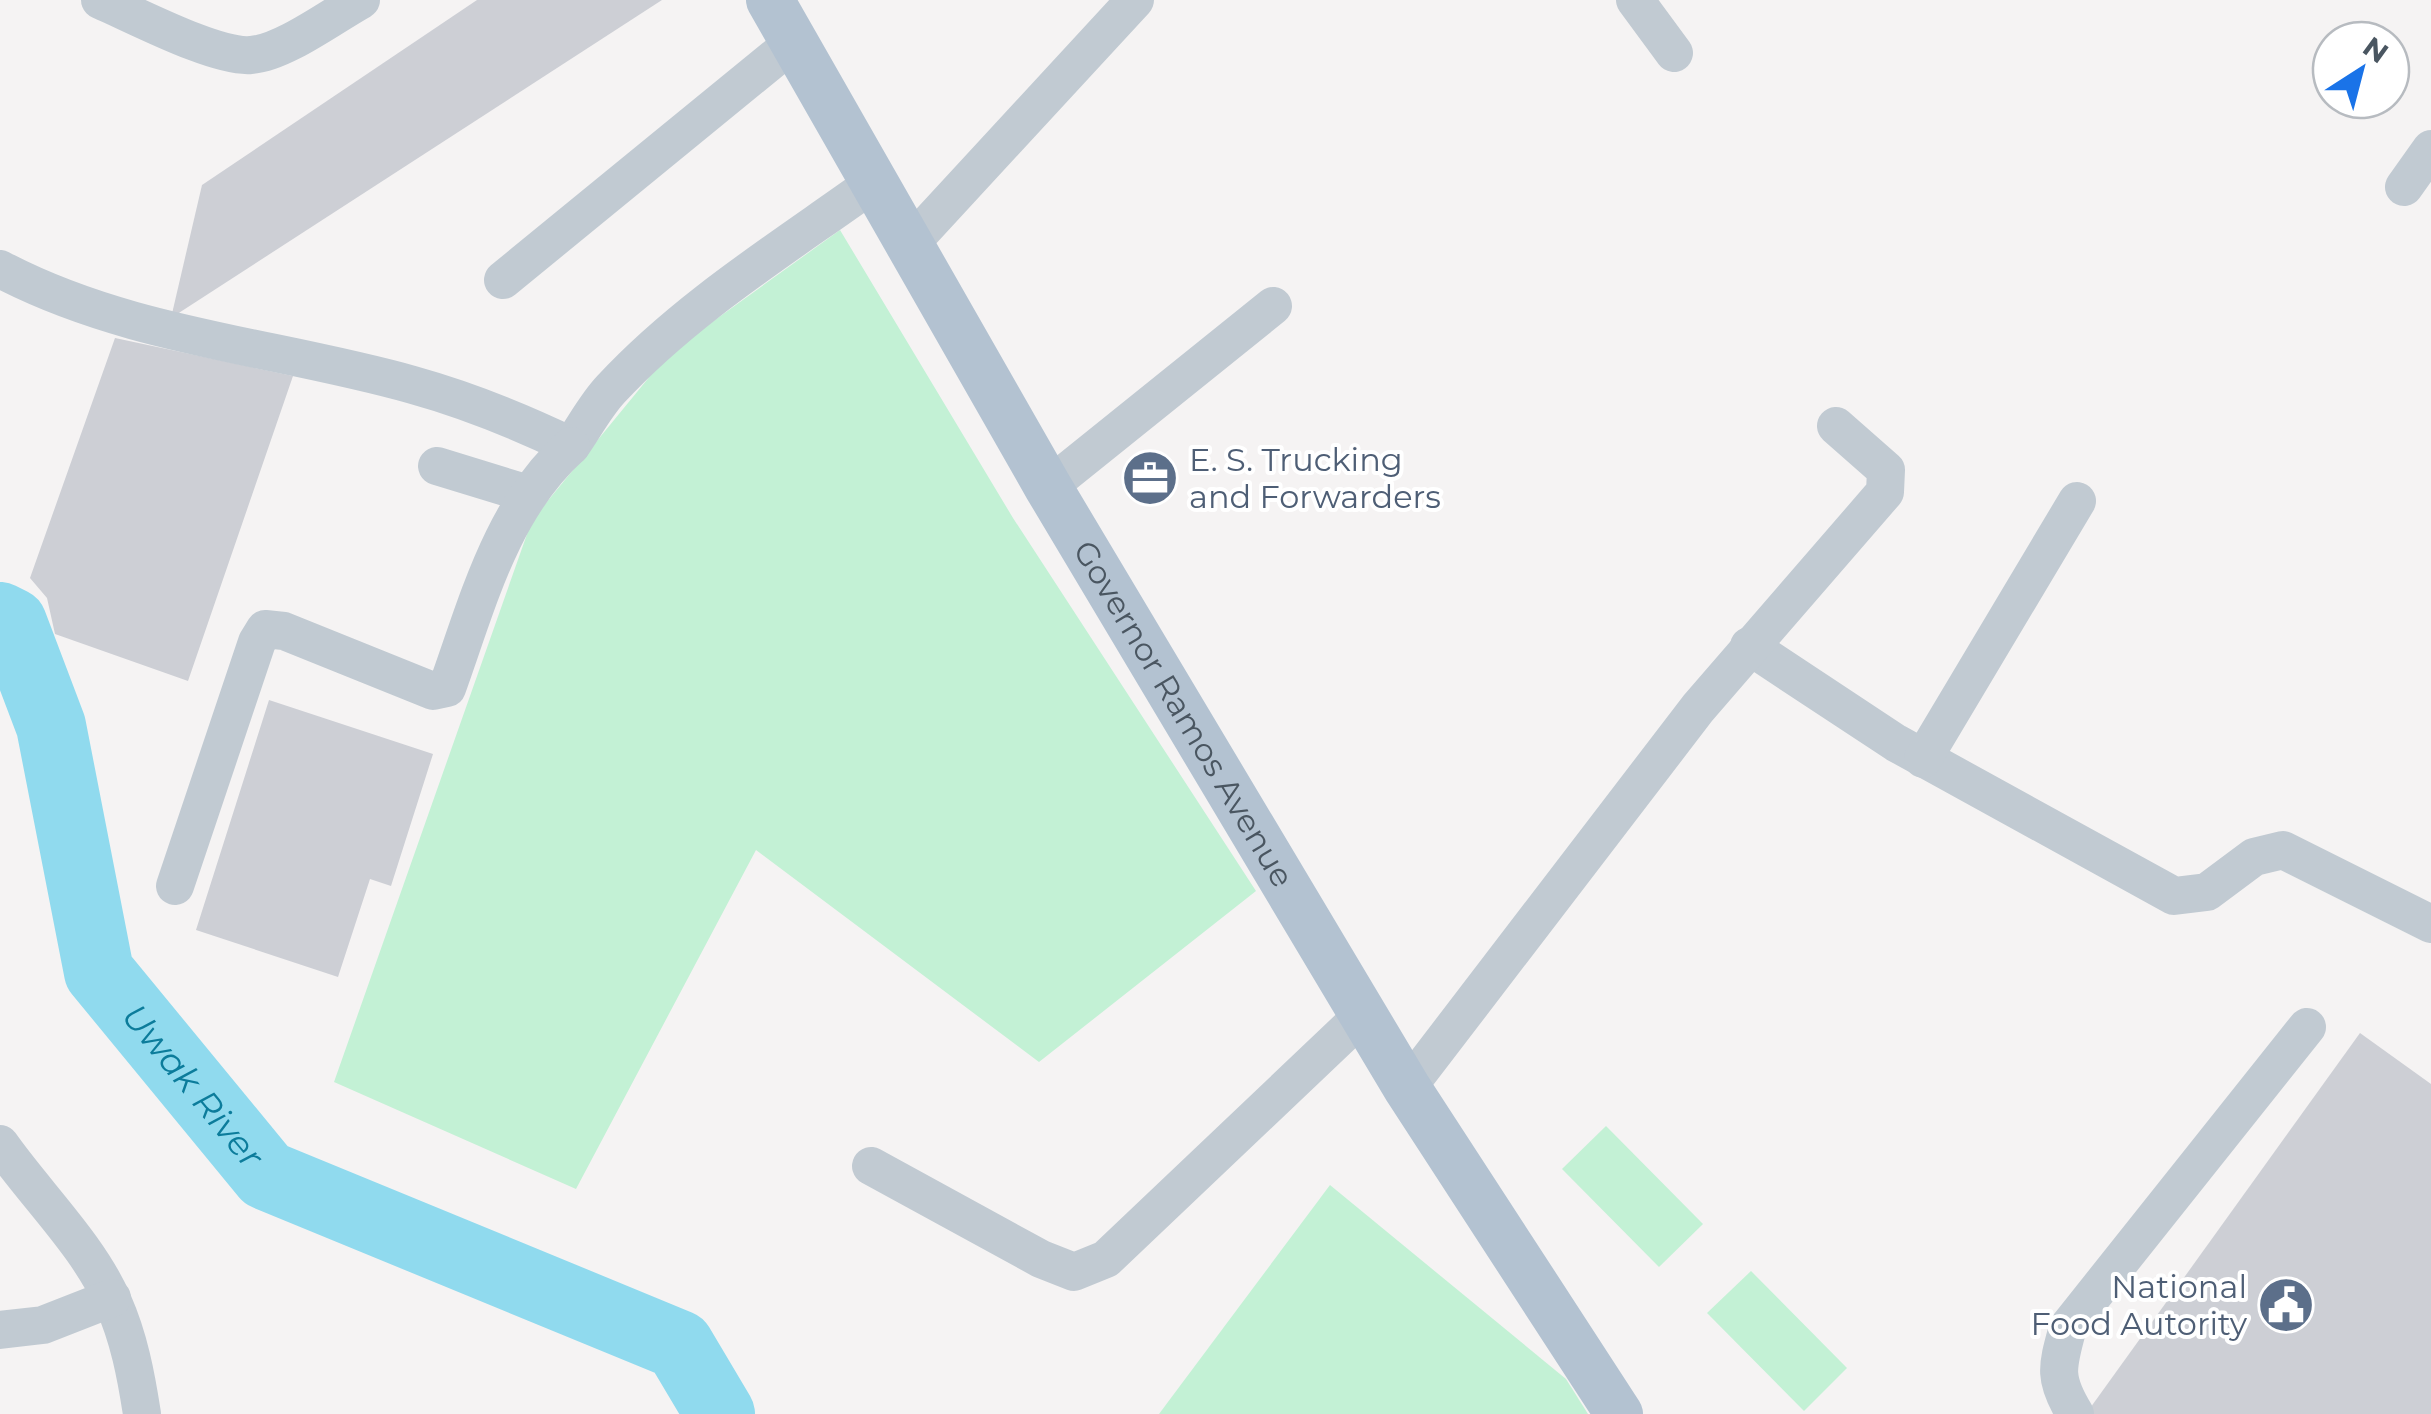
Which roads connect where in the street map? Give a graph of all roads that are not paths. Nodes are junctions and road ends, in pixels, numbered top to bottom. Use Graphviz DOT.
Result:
graph roads {
  1 [pos="100,0"];
  2 [pos="360,0"];
  3 [pos="770,0"];
  4 [pos="1135,0"];
  5 [pos="1635,0"];
  6 [pos="794,42"];
  7 [pos="1674,52"];
  8 [pos="2431,150"];
  9 [pos="872,184"];
  10 [pos="2404,188"];
  11 [pos="909,245"];
  12 [pos="0,269"];
  13 [pos="503,280"];
  14 [pos="1273,306"];
  15 [pos="1836,426"];
  16 [pos="570,446"];
  17 [pos="437,466"];
  18 [pos="1048,487"];
  19 [pos="528,494"];
  20 [pos="2077,501"];
  21 [pos="1749,646"];
  22 [pos="1923,759"];
  23 [pos="175,886"];
  24 [pos="2431,924"];
  25 [pos="1365,1014"];
  26 [pos="2307,1028"];
  27 [pos="1407,1088"];
  28 [pos="0,1144"];
  29 [pos="871,1166"];
  30 [pos="112,1298"];
  31 [pos="0,1330"];
  32 [pos="142,1414"];
  33 [pos="1619,1414"];
  34 [pos="2075,1414"];
  1 -- 2 [label="street"];
  3 -- 6 [label="main road, Governor Ramos Avenue"];
  4 -- 11 [label="street"];
  5 -- 7 [label="street"];
  6 -- 9 [label="main road, Governor Ramos Avenue"];
  6 -- 13 [label="street"];
  8 -- 10 [label="street"];
  9 -- 11 [label="main road, Governor Ramos Avenue"];
  9 -- 16 [label="street"];
  11 -- 18 [label="main road, Governor Ramos Avenue"];
  12 -- 16 [label="street"];
  14 -- 18 [label="street"];
  15 -- 21 [label="street"];
  16 -- 19 [label="street"];
  17 -- 19 [label="street"];
  18 -- 25 [label="main road, Governor Ramos Avenue"];
  19 -- 23 [label="street"];
  20 -- 22 [label="street"];
  21 -- 22 [label="street"];
  21 -- 27 [label="street"];
  22 -- 24 [label="street"];
  25 -- 27 [label="main road, Governor Ramos Avenue"];
  25 -- 29 [label="street"];
  26 -- 34 [label="street"];
  27 -- 33 [label="main road, Governor Ramos Avenue"];
  28 -- 30 [label="street"];
  30 -- 31 [label="street"];
  30 -- 32 [label="street"];
}
